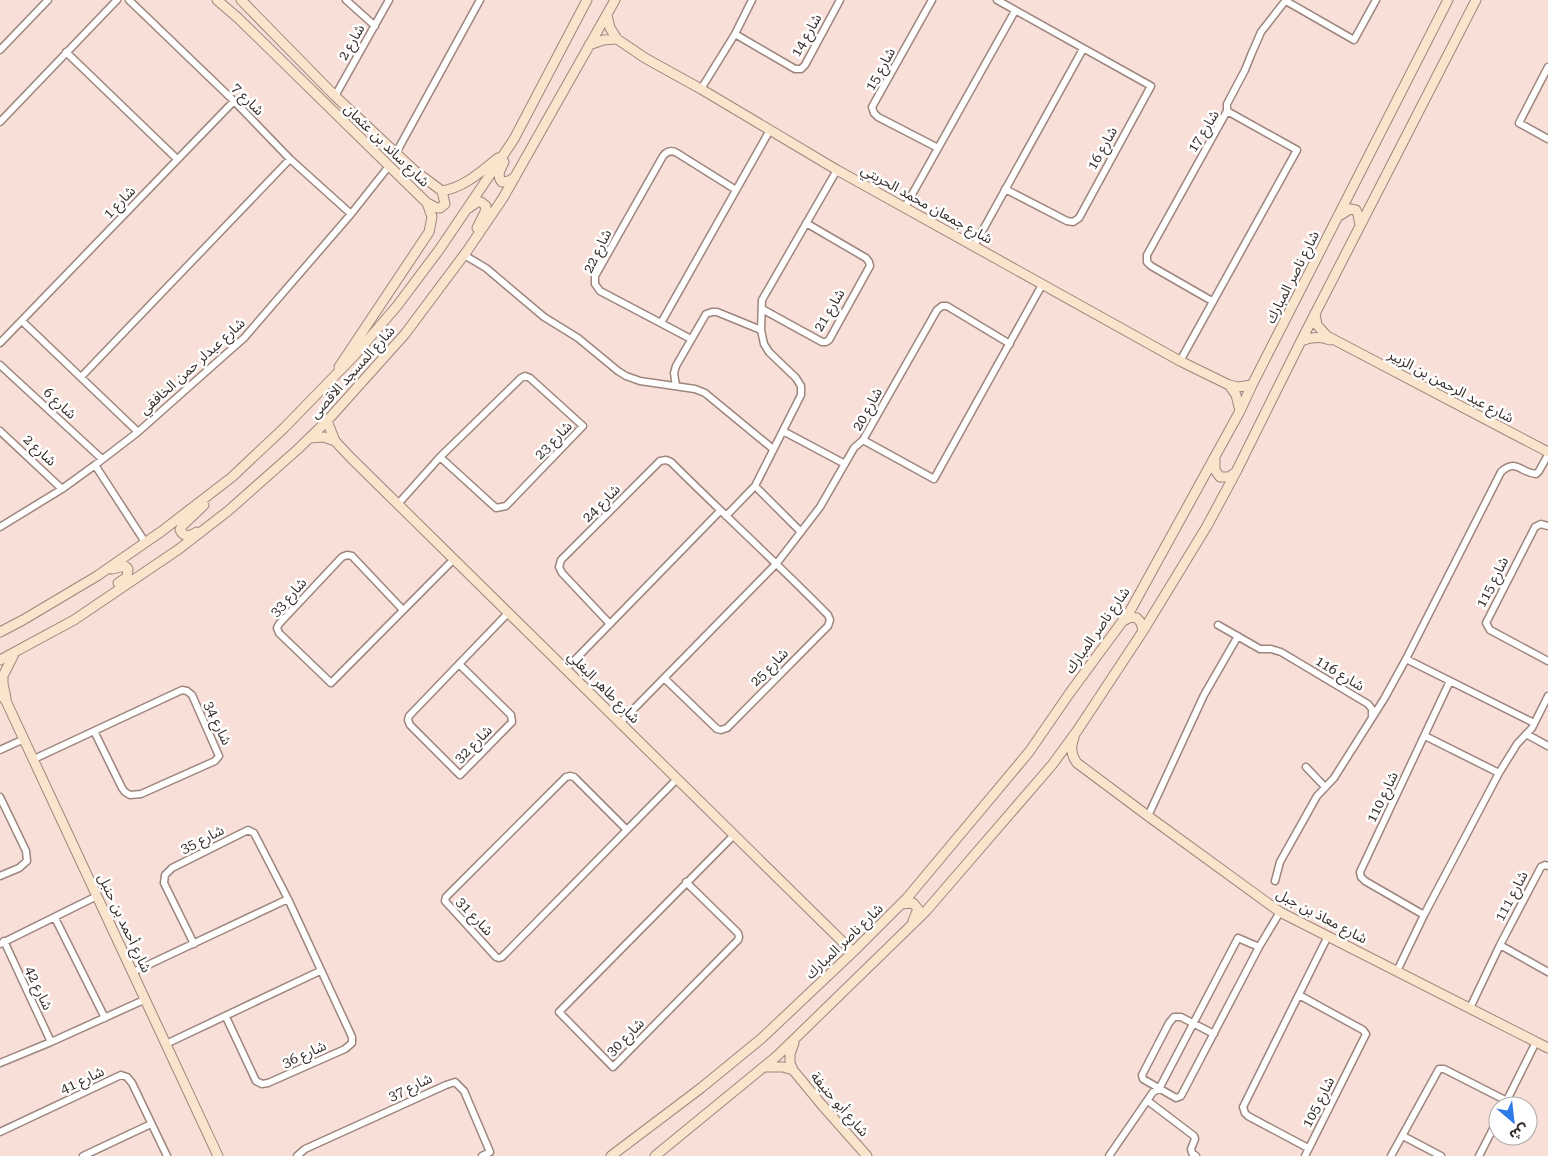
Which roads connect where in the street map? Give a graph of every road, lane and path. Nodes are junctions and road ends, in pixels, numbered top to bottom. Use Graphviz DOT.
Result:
graph roads {
  1 [pos="48,0"];
  2 [pos="118,0"];
  3 [pos="129,0"];
  4 [pos="217,0"];
  5 [pos="241,0"];
  6 [pos="346,0"];
  7 [pos="389,0"];
  8 [pos="480,0"];
  9 [pos="588,0"];
  10 [pos="615,0"];
  11 [pos="752,0"];
  12 [pos="840,0"];
  13 [pos="932,0"];
  14 [pos="996,0"];
  15 [pos="1286,0"];
  16 [pos="1376,0"];
  17 [pos="1448,0"];
  18 [pos="1476,0"];
  19 [pos="249,8"];
  20 [pos="1016,11"];
  21 [pos="607,15"];
  22 [pos="238,18"];
  23 [pos="375,26"];
  24 [pos="734,34"];
  25 [pos="617,40"];
  26 [pos="589,45"];
  27 [pos="1083,49"];
  28 [pos="0,50"];
  29 [pos="66,52"];
  30 [pos="1548,67"];
  31 [pos="701,89"];
  32 [pos="334,96"];
  33 [pos="234,102"];
  34 [pos="1227,111"];
  35 [pos="0,122"];
  36 [pos="770,130"];
  37 [pos="514,139"];
  38 [pos="1548,139"];
  39 [pos="938,148"];
  40 [pos="506,151"];
  41 [pos="396,153"];
  42 [pos="177,159"];
  43 [pos="290,159"];
  44 [pos="389,166"];
  45 [pos="836,170"];
  46 [pos="515,176"];
  47 [pos="1005,189"];
  48 [pos="736,190"];
  49 [pos="442,191"];
  50 [pos="427,203"];
  51 [pos="905,207"];
  52 [pos="466,210"];
  53 [pos="351,214"];
  54 [pos="1339,216"];
  55 [pos="806,223"];
  56 [pos="1360,226"];
  57 [pos="974,246"];
  58 [pos="466,253"];
  59 [pos="1042,285"];
  60 [pos="1212,302"];
  61 [pos="762,309"];
  62 [pos="1315,313"];
  63 [pos="22,321"];
  64 [pos="661,323"];
  65 [pos="761,330"];
  66 [pos="691,339"];
  67 [pos="1301,341"];
  68 [pos="0,343"];
  69 [pos="1010,344"];
  70 [pos="1342,344"];
  71 [pos="1180,361"];
  72 [pos="0,365"];
  73 [pos="81,377"];
  74 [pos="327,385"];
  75 [pos="1229,385"];
  76 [pos="1252,385"];
  77 [pos="676,386"];
  78 [pos="1240,411"];
  79 [pos="327,421"];
  80 [pos="0,431"];
  81 [pos="783,431"];
  82 [pos="138,432"];
  83 [pos="310,438"];
  84 [pos="863,440"];
  85 [pos="335,441"];
  86 [pos="773,449"];
  87 [pos="1548,452"];
  88 [pos="1216,455"];
  89 [pos="1548,455"];
  90 [pos="440,457"];
  91 [pos="102,460"];
  92 [pos="845,464"];
  93 [pos="95,466"];
  94 [pos="1236,472"];
  95 [pos="232,477"];
  96 [pos="755,486"];
  97 [pos="62,488"];
  98 [pos="398,504"];
  99 [pos="723,513"];
  100 [pos="212,523"];
  101 [pos="1548,526"];
  102 [pos="0,527"];
  103 [pos="801,532"];
  104 [pos="750,537"];
  105 [pos="146,542"];
  106 [pos="454,559"];
  107 [pos="777,563"];
  108 [pos="97,576"];
  109 [pos="403,610"];
  110 [pos="508,613"];
  111 [pos="74,620"];
  112 [pos="1120,623"];
  113 [pos="610,624"];
  114 [pos="1218,625"];
  115 [pos="1143,631"];
  116 [pos="0,632"];
  117 [pos="1238,636"];
  118 [pos="15,652"];
  119 [pos="1406,659"];
  120 [pos="0,660"];
  121 [pos="1548,661"];
  122 [pos="459,664"];
  123 [pos="566,669"];
  124 [pos="664,678"];
  125 [pos="1450,681"];
  126 [pos="0,693"];
  127 [pos="1548,696"];
  128 [pos="6,701"];
  129 [pos="1372,716"];
  130 [pos="620,723"];
  131 [pos="1534,723"];
  132 [pos="94,731"];
  133 [pos="1077,731"];
  134 [pos="1526,734"];
  135 [pos="1425,736"];
  136 [pos="24,739"];
  137 [pos="1548,746"];
  138 [pos="0,750"];
  139 [pos="34,759"];
  140 [pos="1077,763"];
  141 [pos="1052,765"];
  142 [pos="1306,767"];
  143 [pos="1499,773"];
  144 [pos="678,779"];
  145 [pos="1325,787"];
  146 [pos="0,797"];
  147 [pos="3,810"];
  148 [pos="1148,816"];
  149 [pos="627,830"];
  150 [pos="734,835"];
  151 [pos="1548,866"];
  152 [pos="0,876"];
  153 [pos="1275,881"];
  154 [pos="686,882"];
  155 [pos="97,896"];
  156 [pos="288,899"];
  157 [pos="901,904"];
  158 [pos="1280,912"];
  159 [pos="1424,915"];
  160 [pos="55,918"];
  161 [pos="912,924"];
  162 [pos="1328,936"];
  163 [pos="2,943"];
  164 [pos="194,944"];
  165 [pos="1500,945"];
  166 [pos="310,946"];
  167 [pos="1259,947"];
  168 [pos="853,952"];
  169 [pos="320,970"];
  170 [pos="1397,971"];
  171 [pos="133,972"];
  172 [pos="1548,972"];
  173 [pos="1299,996"];
  174 [pos="146,1000"];
  175 [pos="1470,1008"];
  176 [pos="226,1016"];
  177 [pos="105,1018"];
  178 [pos="1193,1023"];
  179 [pos="1214,1034"];
  180 [pos="796,1039"];
  181 [pos="51,1042"];
  182 [pos="1536,1042"];
  183 [pos="166,1044"];
  184 [pos="1548,1048"];
  185 [pos="0,1063"];
  186 [pos="765,1067"];
  187 [pos="793,1070"];
  188 [pos="1159,1089"];
  189 [pos="1493,1096"];
  190 [pos="1509,1096"];
  191 [pos="1148,1101"];
  192 [pos="151,1124"];
  193 [pos="0,1132"];
  194 [pos="1403,1136"];
  195 [pos="1488,1138"];
  196 [pos="1308,1148"];
  197 [pos="83,1156"];
  198 [pos="167,1156"];
  199 [pos="218,1156"];
  200 [pos="297,1156"];
  201 [pos="482,1156"];
  202 [pos="611,1156"];
  203 [pos="655,1156"];
  204 [pos="868,1156"];
  205 [pos="1109,1156"];
  206 [pos="1196,1156"];
  207 [pos="1305,1156"];
  208 [pos="1391,1156"];
  209 [pos="1441,1156"];
  210 [pos="1479,1156"];
  1 -- 28 [label="street"];
  2 -- 29 [label="street"];
  3 -- 33 [label="street, شارع 7"];
  4 -- 22 [label="street, شارع ساند بن عثمان"];
  5 -- 19 [label="street, شارع ساند بن عثمان"];
  6 -- 23 [label="street"];
  7 -- 23 [label="street, شارع 2"];
  8 -- 41 [label="street"];
  9 -- 37 [label="street, شارع المسجد الاقصى"];
  10 -- 21 [label="street, شارع المسجد الاقصى"];
  11 -- 24 [label="street"];
  12 -- 24 [label="street, شارع 14"];
  13 -- 39 [label="street, شارع 15"];
  14 -- 20 [label="street"];
  15 -- 16 [label="street"];
  15 -- 34 [label="street"];
  17 -- 54 [label="street, شارع ناصر المبارك"];
  18 -- 56 [label="street"];
  19 -- 22 [label="street"];
  19 -- 32 [label="street, شارع ساند بن عثمان"];
  20 -- 27 [label="street, شارع 16"];
  20 -- 39 [label="street"];
  21 -- 25 [label="street"];
  21 -- 26 [label="street, شارع المسجد الاقصى"];
  22 -- 44 [label="street, شارع ساند بن عثمان"];
  23 -- 32 [label="street, شارع 2"];
  24 -- 31 [label="street"];
  25 -- 26 [label="street"];
  25 -- 31 [label="street, شارع جمعان محمد الحريتي"];
  26 -- 46 [label="street, شارع المسجد الاقصى"];
  27 -- 47 [label="street"];
  27 -- 47 [label="street, شارع 16"];
  29 -- 35 [label="street"];
  29 -- 42 [label="street"];
  30 -- 38 [label="street"];
  31 -- 36 [label="street, شارع جمعان محمد الحريتي"];
  32 -- 41 [label="street, شارع ساند بن عثمان"];
  33 -- 42 [label="street, شارع 1"];
  33 -- 43 [label="street, شارع 7"];
  34 -- 60 [label="street, شارع 17"];
  34 -- 60 [label="street, شارع 17"];
  36 -- 45 [label="street, شارع جمعان محمد الحريتي"];
  36 -- 48 [label="street"];
  37 -- 40 [label="street, شارع المسجد الاقصى"];
  37 -- 46 [label="street"];
  39 -- 51 [label="street"];
  40 -- 49 [label="street, شارع ساند بن عثمان"];
  40 -- 52 [label="street, شارع المسجد الاقصى"];
  41 -- 49 [label="street, شارع ساند بن عثمان"];
  42 -- 63 [label="street, شارع 1"];
  43 -- 53 [label="street, شارع 7"];
  43 -- 73 [label="street"];
  44 -- 50 [label="street, شارع ساند بن عثمان"];
  44 -- 53 [label="street, شارع عبدلر حمن الخافقي"];
  45 -- 51 [label="street, شارع جمعان محمد الحريتي"];
  45 -- 55 [label="street"];
  46 -- 58 [label="street, شارع المسجد الاقصى"];
  47 -- 57 [label="street"];
  48 -- 64 [label="street"];
  48 -- 64 [label="street, شارع 22"];
  49 -- 50 [label="street"];
  50 -- 74 [label="street, شارع ساند بن عثمان"];
  51 -- 57 [label="street, شارع جمعان محمد الحريتي"];
  52 -- 58 [label="street"];
  52 -- 74 [label="street, شارع المسجد الاقصى"];
  53 -- 82 [label="street, شارع عبدلر حمن الخافقي"];
  54 -- 56 [label="street"];
  54 -- 76 [label="street, شارع ناصر المبارك"];
  55 -- 61 [label="street"];
  55 -- 61 [label="street, شارع 21"];
  56 -- 62 [label="street"];
  57 -- 59 [label="street, شارع جمعان محمد الحريتي"];
  58 -- 77 [label="street"];
  58 -- 79 [label="street, شارع المسجد الاقصى"];
  59 -- 69 [label="street, شارع 20"];
  59 -- 71 [label="street, شارع جمعان محمد الحريتي"];
  60 -- 71 [label="street, شارع 17"];
  61 -- 65 [label="street"];
  62 -- 67 [label="street"];
  62 -- 70 [label="street, شارع عبد الرحمن بن الزبير"];
  63 -- 68 [label="street, شارع 1"];
  63 -- 73 [label="street"];
  64 -- 66 [label="street"];
  65 -- 66 [label="street"];
  65 -- 81 [label="street"];
  66 -- 77 [label="street"];
  67 -- 70 [label="street, شارع عبد الرحمن بن الزبير"];
  67 -- 94 [label="street"];
  69 -- 84 [label="street, شارع 20"];
  69 -- 84 [label="street, شارع 20"];
  70 -- 87 [label="street, شارع عبد الرحمن بن الزبير"];
  71 -- 75 [label="street, شارع جمعان محمد الحريتي"];
  72 -- 91 [label="street, شارع 6"];
  73 -- 82 [label="street"];
  74 -- 95 [label="street, شارع المسجد الاقصى"];
  75 -- 76 [label="street, شارع جمعان محمد الحريتي"];
  75 -- 78 [label="street"];
  76 -- 78 [label="street, شارع ناصر المبارك"];
  77 -- 86 [label="street"];
  78 -- 88 [label="street, شارع ناصر المبارك"];
  79 -- 83 [label="street, شارع المسجد الاقصى"];
  79 -- 85 [label="street, شارع طاهر البغلي"];
  80 -- 97 [label="street, شارع 2"];
  81 -- 86 [label="street"];
  81 -- 92 [label="street"];
  82 -- 91 [label="street, شارع عبدلر حمن الخافقي"];
  83 -- 85 [label="street"];
  83 -- 100 [label="street, شارع المسجد الاقصى"];
  84 -- 92 [label="street"];
  85 -- 98 [label="street, شارع طاهر البغلي"];
  86 -- 96 [label="street"];
  88 -- 94 [label="street"];
  88 -- 112 [label="street, شارع ناصر المبارك"];
  89 -- 119 [label="street"];
  90 -- 90 [label="street, شارع 23"];
  90 -- 98 [label="street, شارع 23"];
  91 -- 93 [label="street, شارع عبدلر حمن الخافقي"];
  92 -- 103 [label="street"];
  93 -- 97 [label="street, شارع عبدلر حمن الخافقي"];
  93 -- 105 [label="street"];
  94 -- 115 [label="street"];
  95 -- 100 [label="street"];
  95 -- 105 [label="street, شارع المسجد الاقصى"];
  96 -- 99 [label="street"];
  96 -- 103 [label="street"];
  97 -- 102 [label="street, شارع عبدلر حمن الخافقي"];
  98 -- 106 [label="street, شارع طاهر البغلي"];
  99 -- 104 [label="street, شارع 24"];
  99 -- 113 [label="street"];
  99 -- 113 [label="street, شارع 24"];
  100 -- 111 [label="street, شارع المسجد الاقصى"];
  101 -- 121 [label="street, شارع 115"];
  103 -- 107 [label="street"];
  104 -- 107 [label="street, شارع 25"];
  105 -- 108 [label="street, شارع المسجد الاقصى"];
  106 -- 109 [label="street, شارع 33"];
  106 -- 110 [label="street, شارع طاهر البغلي"];
  107 -- 124 [label="street"];
  107 -- 124 [label="street, شارع 25"];
  108 -- 111 [label="street"];
  108 -- 116 [label="street, شارع المسجد الاقصى"];
  109 -- 109 [label="street, شارع 33"];
  110 -- 122 [label="street, شارع 32"];
  110 -- 123 [label="street, شارع طاهر البغلي"];
  111 -- 118 [label="street, شارع المسجد الاقصى"];
  112 -- 115 [label="street"];
  112 -- 157 [label="street, شارع ناصر المبارك"];
  113 -- 123 [label="street"];
  114 -- 117 [label="street, شارع 116"];
  115 -- 133 [label="street"];
  117 -- 129 [label="street, شارع 116"];
  117 -- 148 [label="street"];
  118 -- 120 [label="street, شارع المسجد الاقصى"];
  118 -- 128 [label="street, شارع أحمد بن حنبل"];
  119 -- 125 [label="street"];
  119 -- 129 [label="street"];
  122 -- 122 [label="street, شارع 32"];
  123 -- 130 [label="street, شارع طاهر البغلي"];
  124 -- 130 [label="street"];
  125 -- 131 [label="street"];
  125 -- 135 [label="street, شارع 110"];
  126 -- 128 [label="street, شارع أحمد بن حنبل"];
  127 -- 131 [label="street"];
  128 -- 136 [label="street, شارع أحمد بن حنبل"];
  129 -- 145 [label="street"];
  130 -- 144 [label="street, شارع طاهر البغلي"];
  131 -- 134 [label="street"];
  132 -- 132 [label="street, شارع 34"];
  132 -- 139 [label="street, شارع 34"];
  133 -- 140 [label="street"];
  133 -- 141 [label="street"];
  134 -- 137 [label="street"];
  134 -- 143 [label="street"];
  135 -- 143 [label="street"];
  135 -- 159 [label="street, شارع 110"];
  136 -- 138 [label="street"];
  136 -- 139 [label="street, شارع أحمد بن حنبل"];
  139 -- 155 [label="street, شارع أحمد بن حنبل"];
  140 -- 141 [label="street"];
  140 -- 148 [label="street, شارع معاذ بن جبل"];
  141 -- 161 [label="street"];
  142 -- 145 [label="street"];
  143 -- 159 [label="street"];
  144 -- 149 [label="street, شارع 31"];
  144 -- 150 [label="street, شارع طاهر البغلي"];
  145 -- 153 [label="street"];
  146 -- 147 [label="street"];
  147 -- 152 [label="street"];
  148 -- 158 [label="street, شارع معاذ بن جبل"];
  149 -- 149 [label="street, شارع 31"];
  150 -- 154 [label="street, شارع 30"];
  150 -- 168 [label="street, شارع طاهر البغلي"];
  151 -- 165 [label="street, شارع 111"];
  154 -- 154 [label="street, شارع 30"];
  155 -- 160 [label="street, شارع 42"];
  155 -- 171 [label="street, شارع أحمد بن حنبل"];
  156 -- 164 [label="street"];
  156 -- 164 [label="street, شارع 35"];
  156 -- 166 [label="street, شارع 35"];
  157 -- 161 [label="street"];
  157 -- 168 [label="street, شارع ناصر المبارك"];
  158 -- 162 [label="street, شارع معاذ بن جبل"];
  158 -- 167 [label="street"];
  159 -- 170 [label="street"];
  160 -- 163 [label="street, شارع 42"];
  160 -- 177 [label="street"];
  161 -- 180 [label="street"];
  162 -- 170 [label="street, شارع معاذ بن جبل"];
  162 -- 173 [label="street, شارع 105"];
  163 -- 181 [label="street, شارع 42"];
  164 -- 171 [label="street"];
  165 -- 172 [label="street"];
  165 -- 175 [label="street, شارع 111"];
  166 -- 169 [label="street, شارع 36"];
  167 -- 178 [label="street"];
  167 -- 179 [label="street"];
  168 -- 202 [label="street, شارع ناصر المبارك"];
  169 -- 176 [label="street"];
  169 -- 176 [label="street, شارع 36"];
  170 -- 175 [label="street, شارع معاذ بن جبل"];
  171 -- 174 [label="street, شارع أحمد بن حنبل"];
  173 -- 196 [label="street, شارع 105"];
  173 -- 196 [label="street, شارع 105"];
  174 -- 177 [label="street"];
  174 -- 183 [label="street, شارع أحمد بن حنبل"];
  175 -- 182 [label="street, شارع معاذ بن جبل"];
  176 -- 183 [label="street"];
  177 -- 181 [label="street"];
  178 -- 179 [label="street"];
  178 -- 188 [label="street"];
  178 -- 188 [label="street"];
  179 -- 188 [label="street"];
  180 -- 186 [label="street"];
  180 -- 187 [label="street, شارع أبو حنيفة"];
  181 -- 185 [label="street"];
  182 -- 184 [label="street, شارع معاذ بن جبل"];
  182 -- 190 [label="street"];
  183 -- 199 [label="street, شارع أحمد بن حنبل"];
  186 -- 187 [label="street, شارع أبو حنيفة"];
  186 -- 203 [label="street"];
  187 -- 204 [label="street, شارع أبو حنيفة"];
  188 -- 191 [label="street"];
  189 -- 194 [label="street"];
  191 -- 205 [label="street"];
  191 -- 206 [label="street"];
  192 -- 193 [label="street, شارع 41"];
  192 -- 197 [label="street"];
  192 -- 198 [label="street, شارع 41"];
  194 -- 208 [label="street"];
  194 -- 209 [label="street"];
  195 -- 210 [label="street"];
  196 -- 207 [label="street"];
  200 -- 201 [label="street, شارع 37"];
}
